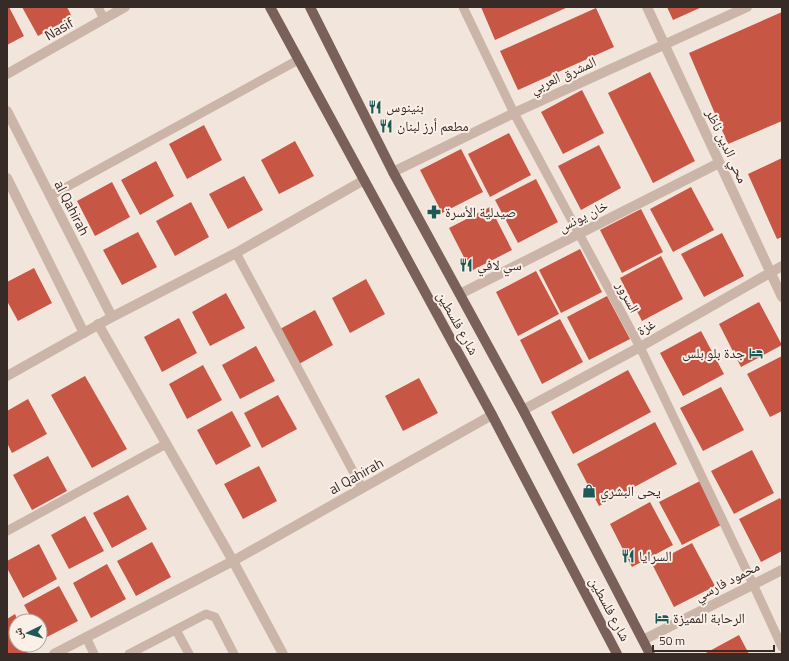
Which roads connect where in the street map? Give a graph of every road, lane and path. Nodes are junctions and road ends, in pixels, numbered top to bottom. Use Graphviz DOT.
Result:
graph roads {
  1 [pos="98,7"];
  2 [pos="125,7"];
  3 [pos="270,7"];
  4 [pos="310,7"];
  5 [pos="463,7"];
  6 [pos="647,7"];
  7 [pos="747,7"];
  8 [pos="104,20"];
  9 [pos="664,44"];
  10 [pos="298,60"];
  11 [pos="7,74"];
  12 [pos="7,111"];
  13 [pos="514,113"];
  14 [pos="719,163"];
  15 [pos="393,172"];
  16 [pos="7,178"];
  17 [pos="364,180"];
  18 [pos="50,196"];
  19 [pos="579,234"];
  20 [pos="236,253"];
  21 [pos="782,266"];
  22 [pos="770,272"];
  23 [pos="460,294"];
  24 [pos="782,297"];
  25 [pos="112,317"];
  26 [pos="98,324"];
  27 [pos="84,333"];
  28 [pos="640,347"];
  29 [pos="7,376"];
  30 [pos="523,410"];
  31 [pos="492,415"];
  32 [pos="166,444"];
  33 [pos="362,488"];
  34 [pos="7,531"];
  35 [pos="233,561"];
  36 [pos="782,570"];
  37 [pos="753,584"];
  38 [pos="176,630"];
  39 [pos="86,637"];
  40 [pos="643,640"];
  41 [pos="782,647"];
  42 [pos="134,653"];
  43 [pos="614,653"];
  44 [pos="54,654"];
  45 [pos="94,654"];
  46 [pos="189,654"];
  47 [pos="234,654"];
  48 [pos="283,654"];
  49 [pos="650,654"];
  1 -- 8 [label="lane"];
  2 -- 8 [label="street, Nasif"];
  3 -- 10 [label="main road, شارع فلسطين"];
  4 -- 15 [label="main road, شارع فلسطين"];
  5 -- 13 [label="lane, السرور"];
  6 -- 9 [label="street, محي الدين ناظر"];
  7 -- 9 [label="street, المشرق العربي"];
  8 -- 11 [label="street, Nasif"];
  9 -- 13 [label="street, المشرق العربي"];
  9 -- 14 [label="street, محي الدين ناظر"];
  10 -- 17 [label="main road, شارع فلسطين"];
  10 -- 18 [label="lane"];
  12 -- 18 [label="street, al Qahirah"];
  13 -- 15 [label="street, المشرق العربي"];
  13 -- 19 [label="lane, السرور"];
  14 -- 19 [label="street, خان يونس"];
  14 -- 22 [label="street, محي الدين ناظر"];
  15 -- 23 [label="main road, شارع فلسطين"];
  16 -- 27 [label="street"];
  17 -- 20 [label="street"];
  17 -- 31 [label="main road, شارع فلسطين"];
  18 -- 25 [label="street, al Qahirah"];
  19 -- 23 [label="street, خان يونس"];
  19 -- 28 [label="lane, السرور"];
  20 -- 25 [label="street"];
  20 -- 33 [label="lane"];
  21 -- 22 [label="street, غزة"];
  22 -- 24 [label="street, محي الدين ناظر"];
  22 -- 28 [label="street, غزة"];
  23 -- 30 [label="main road, شارع فلسطين"];
  25 -- 26 [label="street"];
  26 -- 27 [label="street"];
  26 -- 32 [label="street"];
  27 -- 29 [label="street"];
  28 -- 30 [label="street, غزة"];
  28 -- 37 [label="lane, السرور"];
  30 -- 40 [label="main road, شارع فلسطين"];
  31 -- 33 [label="street, al Qahirah"];
  31 -- 43 [label="main road, شارع فلسطين"];
  32 -- 34 [label="lane"];
  32 -- 35 [label="street"];
  33 -- 35 [label="street, al Qahirah"];
  35 -- 39 [label="street, al Qahirah"];
  35 -- 48 [label="street"];
  36 -- 37 [label="street, محمود فارسي"];
  37 -- 40 [label="street, محمود فارسي"];
  37 -- 41 [label="lane, السرور"];
  38 -- 42 [label="lane"];
  38 -- 46 [label="lane"];
  38 -- 47 [label="lane"];
  39 -- 44 [label="street, al Qahirah"];
  39 -- 45 [label="lane"];
  40 -- 49 [label="main road, شارع فلسطين"];
}
